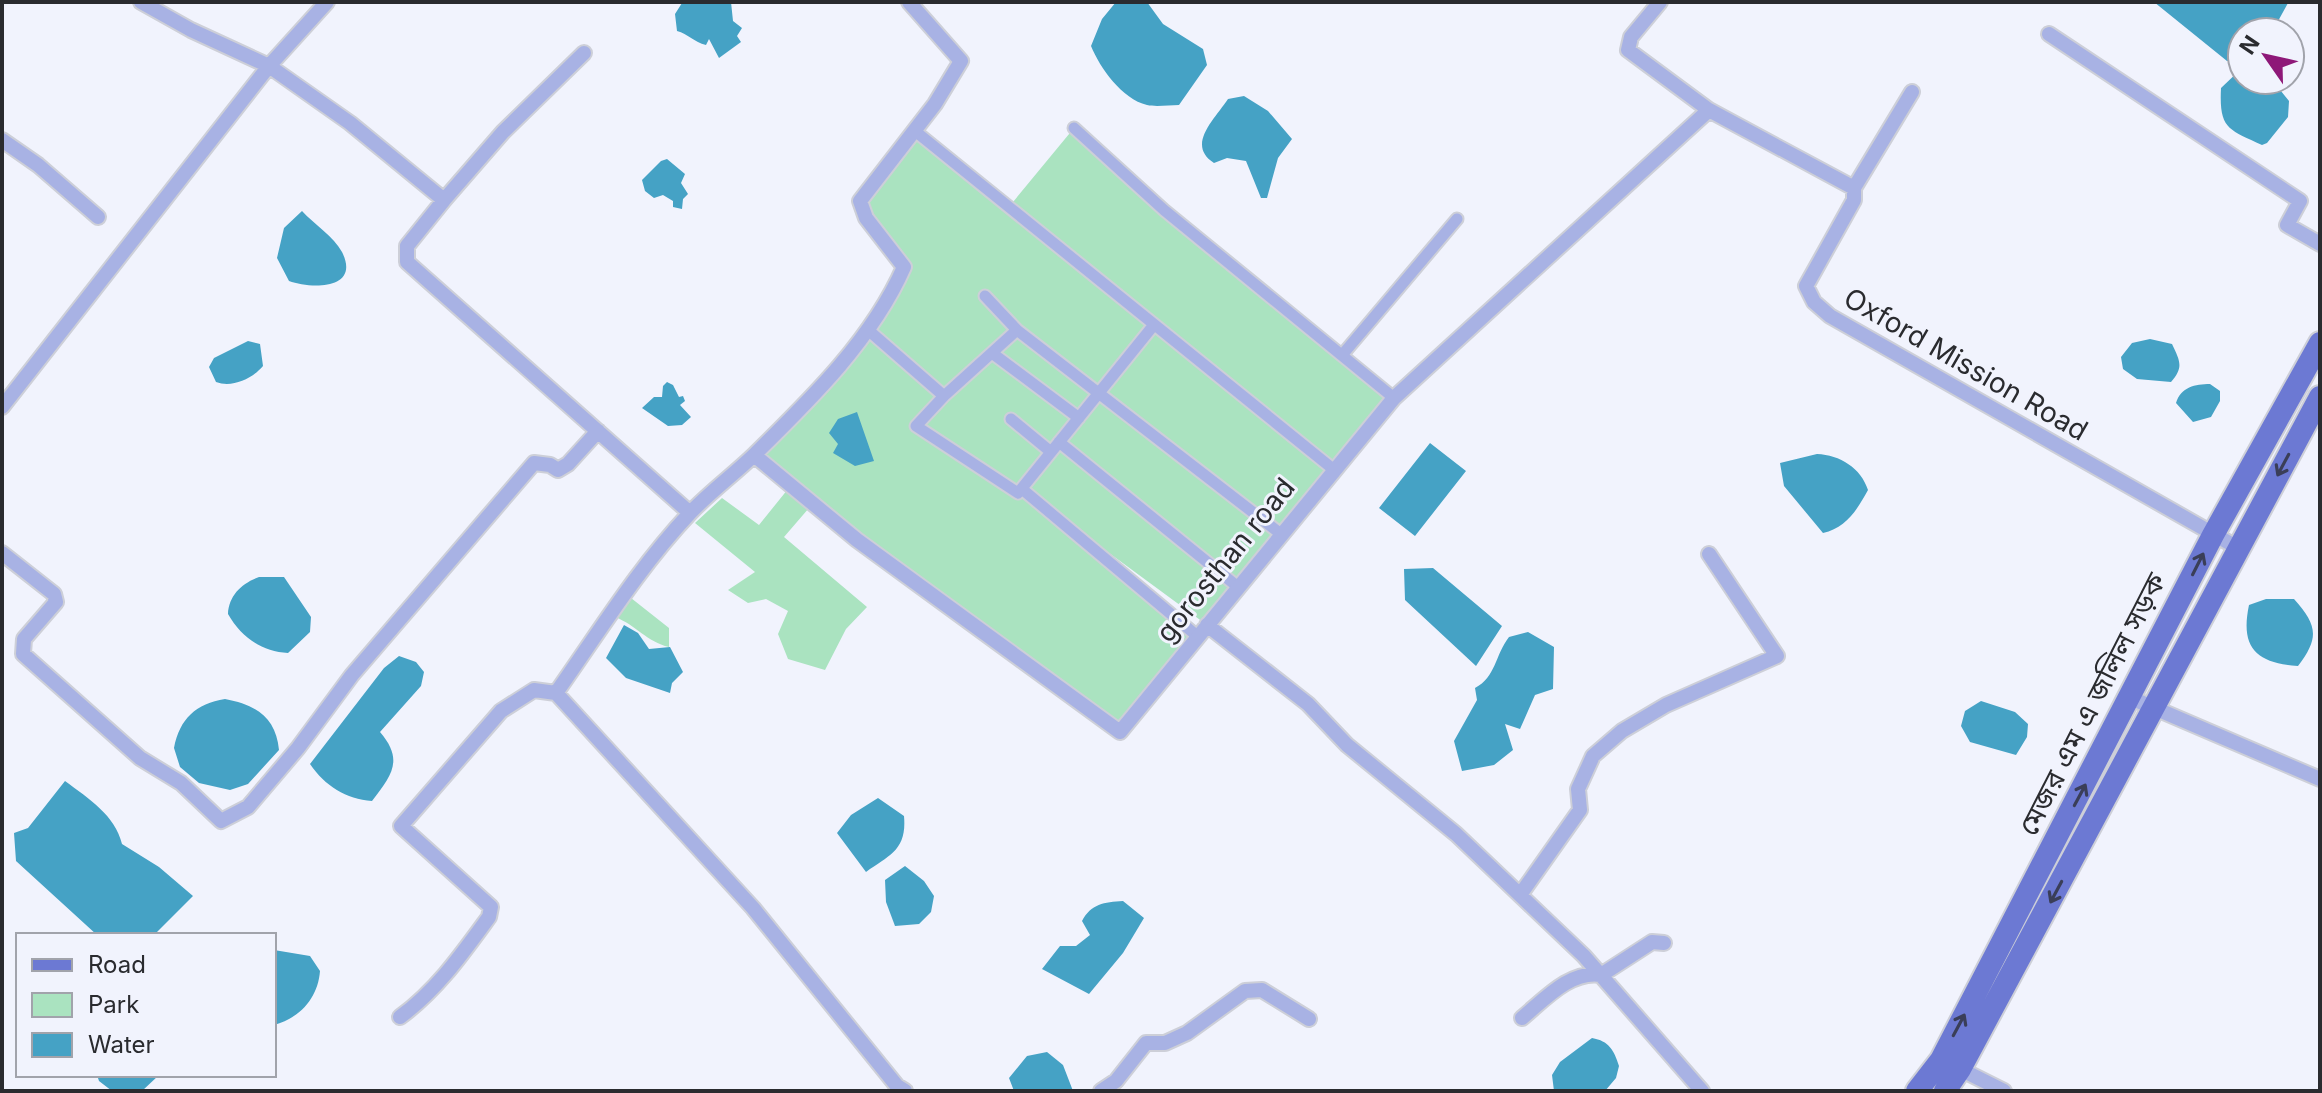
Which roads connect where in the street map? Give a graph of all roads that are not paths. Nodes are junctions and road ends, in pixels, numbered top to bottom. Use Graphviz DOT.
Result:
graph roads {
  1 [pos="141,2"];
  2 [pos="327,2"];
  3 [pos="909,2"];
  4 [pos="1660,2"];
  5 [pos="2049,34"];
  6 [pos="584,53"];
  7 [pos="269,66"];
  8 [pos="1912,92"];
  9 [pos="1709,110"];
  10 [pos="1074,128"];
  11 [pos="915,131"];
  12 [pos="2,140"];
  13 [pos="1854,188"];
  14 [pos="444,200"];
  15 [pos="98,217"];
  16 [pos="1457,219"];
  17 [pos="2320,244"];
  18 [pos="985,296"];
  19 [pos="1153,326"];
  20 [pos="867,329"];
  21 [pos="1017,330"];
  22 [pos="2320,343"];
  23 [pos="992,353"];
  24 [pos="1343,354"];
  25 [pos="1099,392"];
  26 [pos="944,396"];
  27 [pos="2320,397"];
  28 [pos="1394,398"];
  29 [pos="2,407"];
  30 [pos="1079,418"];
  31 [pos="1011,419"];
  32 [pos="598,431"];
  33 [pos="1059,442"];
  34 [pos="1051,452"];
  35 [pos="754,455"];
  36 [pos="1333,469"];
  37 [pos="1022,489"];
  38 [pos="690,513"];
  39 [pos="1281,534"];
  40 [pos="2213,535"];
  41 [pos="2238,548"];
  42 [pos="2,553"];
  43 [pos="1709,554"];
  44 [pos="1238,587"];
  45 [pos="1202,630"];
  46 [pos="556,693"];
  47 [pos="2131,698"];
  48 [pos="2155,707"];
  49 [pos="2320,779"];
  50 [pos="1520,895"];
  51 [pos="1664,943"];
  52 [pos="1601,975"];
  53 [pos="400,1017"];
  54 [pos="1522,1018"];
  55 [pos="1309,1019"];
  56 [pos="1960,1069"];
  57 [pos="905,1091"];
  58 [pos="1101,1091"];
  59 [pos="1702,1091"];
  60 [pos="1917,1091"];
  61 [pos="1945,1091"];
  62 [pos="2004,1091"];
  1 -- 7 [label="street"];
  2 -- 7 [label="street"];
  3 -- 11 [label="street"];
  4 -- 9 [label="street"];
  5 -- 17 [label="street"];
  6 -- 14 [label="street"];
  7 -- 14 [label="street"];
  7 -- 29 [label="street"];
  8 -- 13 [label="street"];
  9 -- 13 [label="street"];
  9 -- 28 [label="street, gorosthan road"];
  10 -- 24 [label="street"];
  11 -- 19 [label="street"];
  11 -- 20 [label="street"];
  12 -- 15 [label="street"];
  13 -- 40 [label="street, Oxford Mission Road"];
  14 -- 32 [label="street"];
  16 -- 24 [label="street"];
  18 -- 21 [label="street"];
  19 -- 25 [label="street"];
  19 -- 36 [label="street"];
  20 -- 26 [label="street"];
  20 -- 35 [label="street"];
  21 -- 23 [label="street"];
  21 -- 25 [label="street"];
  22 -- 40 [label="main road, মেজর এম এ জলিল সড়ক"];
  23 -- 26 [label="street"];
  23 -- 30 [label="street"];
  24 -- 28 [label="street"];
  25 -- 30 [label="street"];
  25 -- 39 [label="street"];
  26 -- 37 [label="street"];
  27 -- 41 [label="main road, মেজর এম এ জলিল সড়ক, one-way"];
  28 -- 36 [label="street, gorosthan road"];
  30 -- 33 [label="street"];
  31 -- 34 [label="street"];
  32 -- 38 [label="street"];
  32 -- 42 [label="street"];
  33 -- 34 [label="street"];
  33 -- 44 [label="street"];
  34 -- 37 [label="street"];
  35 -- 38 [label="street"];
  35 -- 45 [label="street, gorosthan road"];
  36 -- 39 [label="street, gorosthan road"];
  37 -- 45 [label="street"];
  38 -- 46 [label="street"];
  39 -- 44 [label="street, gorosthan road"];
  40 -- 41 [label="street, Oxford Mission Road"];
  47 -- 40 [label="main road, মেজর এম এ জলিল সড়ক, one-way"];
  41 -- 48 [label="main road, মেজর এম এ জলিল সড়ক"];
  43 -- 50 [label="street"];
  44 -- 45 [label="street, gorosthan road"];
  45 -- 50 [label="street"];
  46 -- 53 [label="street"];
  46 -- 57 [label="street"];
  47 -- 48 [label="street"];
  60 -- 47 [label="main road, মেজর এম এ জলিল সড়ক, one-way"];
  48 -- 49 [label="street"];
  48 -- 56 [label="main road, মেজর এম এ জলিল সড়ক, one-way"];
  50 -- 52 [label="street"];
  51 -- 52 [label="street"];
  52 -- 54 [label="street"];
  52 -- 59 [label="street"];
  55 -- 58 [label="street"];
  56 -- 61 [label="main road, মেজর এম এ জলিল সড়ক"];
  56 -- 62 [label="street"];
}
